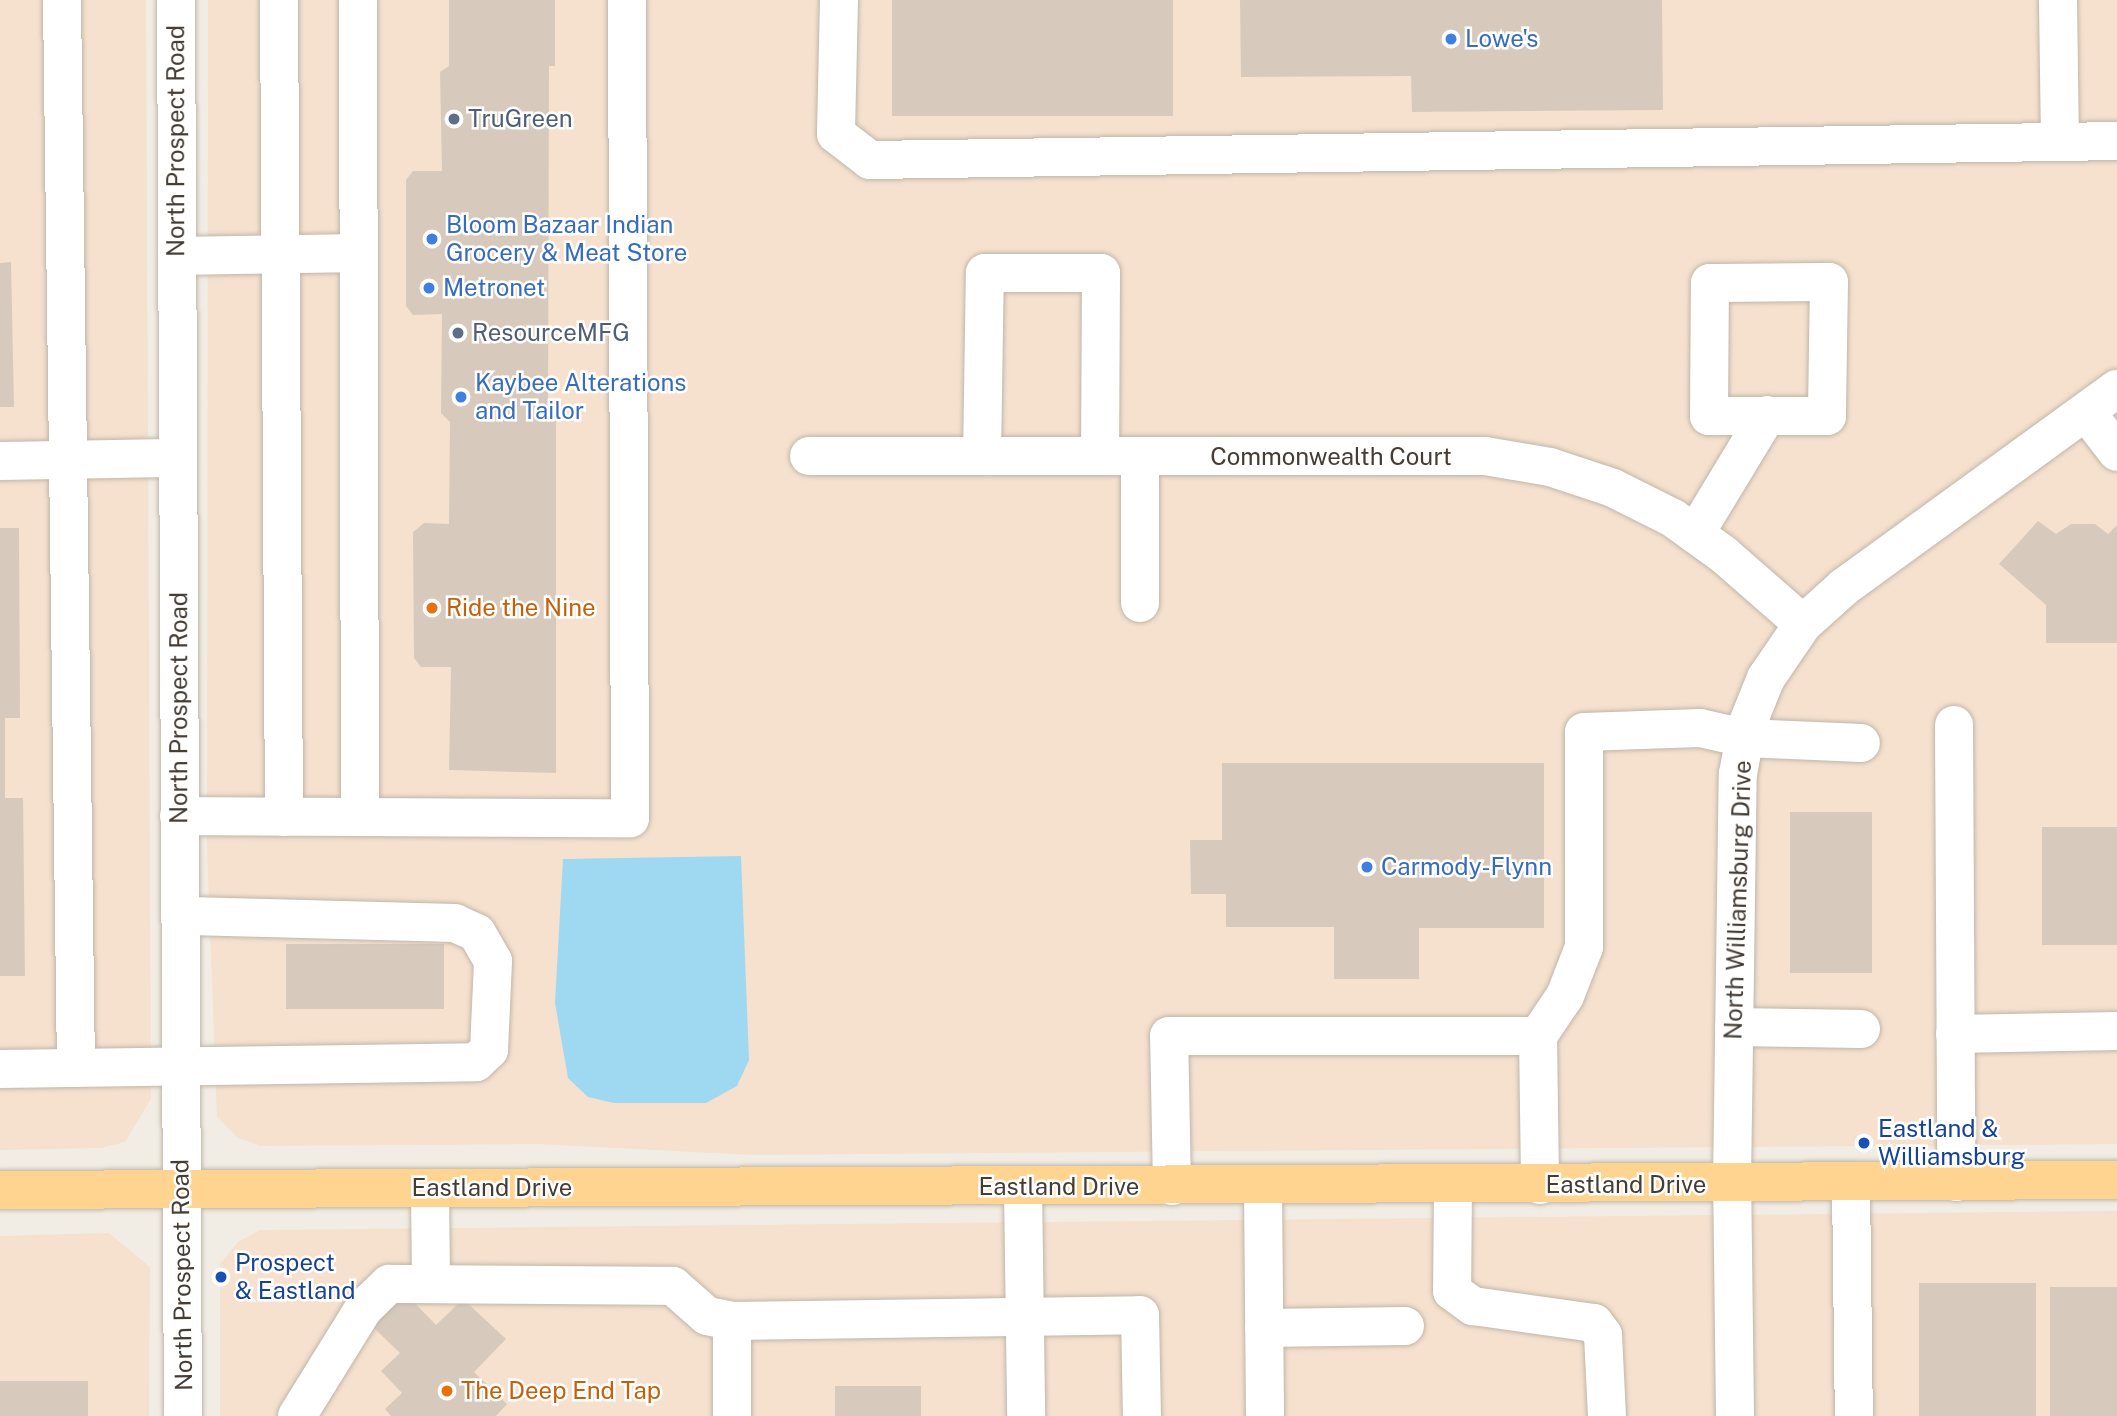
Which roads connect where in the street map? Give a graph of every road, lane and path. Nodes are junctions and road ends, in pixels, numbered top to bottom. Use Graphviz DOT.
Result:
graph roads {
  1 [pos="62,0"];
  2 [pos="176,0"];
  3 [pos="279,0"];
  4 [pos="358,0"];
  5 [pos="627,0"];
  6 [pos="839,0"];
  7 [pos="2058,0"];
  8 [pos="2060,141"];
  9 [pos="2117,141"];
  10 [pos="359,253"];
  11 [pos="281,254"];
  12 [pos="177,256"];
  13 [pos="2117,389"];
  14 [pos="2087,413"];
  15 [pos="1767,415"];
  16 [pos="2117,452"];
  17 [pos="809,456"];
  18 [pos="982,456"];
  19 [pos="1100,456"];
  20 [pos="1140,456"];
  21 [pos="178,458"];
  22 [pos="67,460"];
  23 [pos="0,461"];
  24 [pos="1695,534"];
  25 [pos="1140,604"];
  26 [pos="1803,624"];
  27 [pos="1954,725"];
  28 [pos="1745,738"];
  29 [pos="1861,743"];
  30 [pos="179,816"];
  31 [pos="285,817"];
  32 [pos="360,817"];
  33 [pos="180,916"];
  34 [pos="1734,1027"];
  35 [pos="1861,1029"];
  36 [pos="2117,1031"];
  37 [pos="1955,1034"];
  38 [pos="1538,1036"];
  39 [pos="181,1067"];
  40 [pos="76,1068"];
  41 [pos="0,1069"];
  42 [pos="2117,1180"];
  43 [pos="1851,1182"];
  44 [pos="1956,1182"];
  45 [pos="1732,1184"];
  46 [pos="1540,1185"];
  47 [pos="1172,1186"];
  48 [pos="1263,1186"];
  49 [pos="1453,1186"];
  50 [pos="1023,1187"];
  51 [pos="430,1188"];
  52 [pos="181,1189"];
  53 [pos="0,1190"];
  54 [pos="431,1284"];
  55 [pos="1026,1315"];
  56 [pos="732,1321"];
  57 [pos="1405,1326"];
  58 [pos="1264,1328"];
  59 [pos="183,1416"];
  60 [pos="297,1416"];
  61 [pos="732,1416"];
  62 [pos="1026,1416"];
  63 [pos="1142,1416"];
  64 [pos="1265,1416"];
  65 [pos="1607,1416"];
  66 [pos="1735,1416"];
  67 [pos="1854,1416"];
  1 -- 22 [label="street"];
  2 -- 12 [label="street, North Prospect Road"];
  3 -- 11 [label="street"];
  4 -- 10 [label="street"];
  5 -- 32 [label="street"];
  6 -- 8 [label="street"];
  7 -- 8 [label="street"];
  8 -- 9 [label="street"];
  10 -- 11 [label="street"];
  10 -- 32 [label="street"];
  11 -- 12 [label="street"];
  11 -- 31 [label="street"];
  12 -- 21 [label="street, North Prospect Road"];
  13 -- 14 [label="street, North Williamsburg Drive"];
  14 -- 16 [label="street"];
  14 -- 26 [label="street, North Williamsburg Drive"];
  15 -- 15 [label="street"];
  15 -- 24 [label="street"];
  17 -- 18 [label="street, Commonwealth Court"];
  18 -- 19 [label="street, Commonwealth Court"];
  18 -- 19 [label="street"];
  19 -- 20 [label="street, Commonwealth Court"];
  20 -- 24 [label="street, Commonwealth Court"];
  20 -- 25 [label="street"];
  21 -- 22 [label="street"];
  21 -- 30 [label="street, North Prospect Road"];
  22 -- 23 [label="street"];
  22 -- 40 [label="street"];
  24 -- 26 [label="street, Commonwealth Court"];
  26 -- 28 [label="street, North Williamsburg Drive"];
  27 -- 37 [label="street"];
  28 -- 29 [label="street"];
  28 -- 34 [label="street, North Williamsburg Drive"];
  28 -- 38 [label="street"];
  30 -- 31 [label="street"];
  30 -- 33 [label="street, North Prospect Road"];
  31 -- 32 [label="street"];
  33 -- 39 [label="street, North Prospect Road"];
  33 -- 39 [label="street"];
  34 -- 35 [label="street"];
  34 -- 45 [label="street, North Williamsburg Drive"];
  36 -- 37 [label="street"];
  37 -- 44 [label="street"];
  38 -- 46 [label="street"];
  38 -- 47 [label="street"];
  39 -- 40 [label="street"];
  39 -- 52 [label="street, North Prospect Road"];
  40 -- 41 [label="street"];
  42 -- 44 [label="main road, Eastland Drive"];
  43 -- 44 [label="main road, Eastland Drive"];
  43 -- 45 [label="main road, Eastland Drive"];
  43 -- 67 [label="street"];
  45 -- 46 [label="main road, Eastland Drive"];
  45 -- 66 [label="street, North Williamsburg Drive"];
  46 -- 49 [label="main road, Eastland Drive"];
  47 -- 48 [label="main road, Eastland Drive"];
  47 -- 50 [label="main road, Eastland Drive"];
  48 -- 49 [label="main road, Eastland Drive"];
  48 -- 58 [label="street"];
  49 -- 65 [label="street"];
  50 -- 51 [label="main road, Eastland Drive"];
  50 -- 55 [label="street"];
  51 -- 52 [label="main road, Eastland Drive"];
  51 -- 54 [label="street"];
  52 -- 53 [label="main road, Eastland Drive"];
  52 -- 59 [label="street, North Prospect Road"];
  54 -- 56 [label="street"];
  54 -- 60 [label="street"];
  55 -- 56 [label="street"];
  55 -- 62 [label="street"];
  55 -- 63 [label="street"];
  56 -- 61 [label="street"];
  57 -- 58 [label="street"];
  58 -- 64 [label="street"];
}
